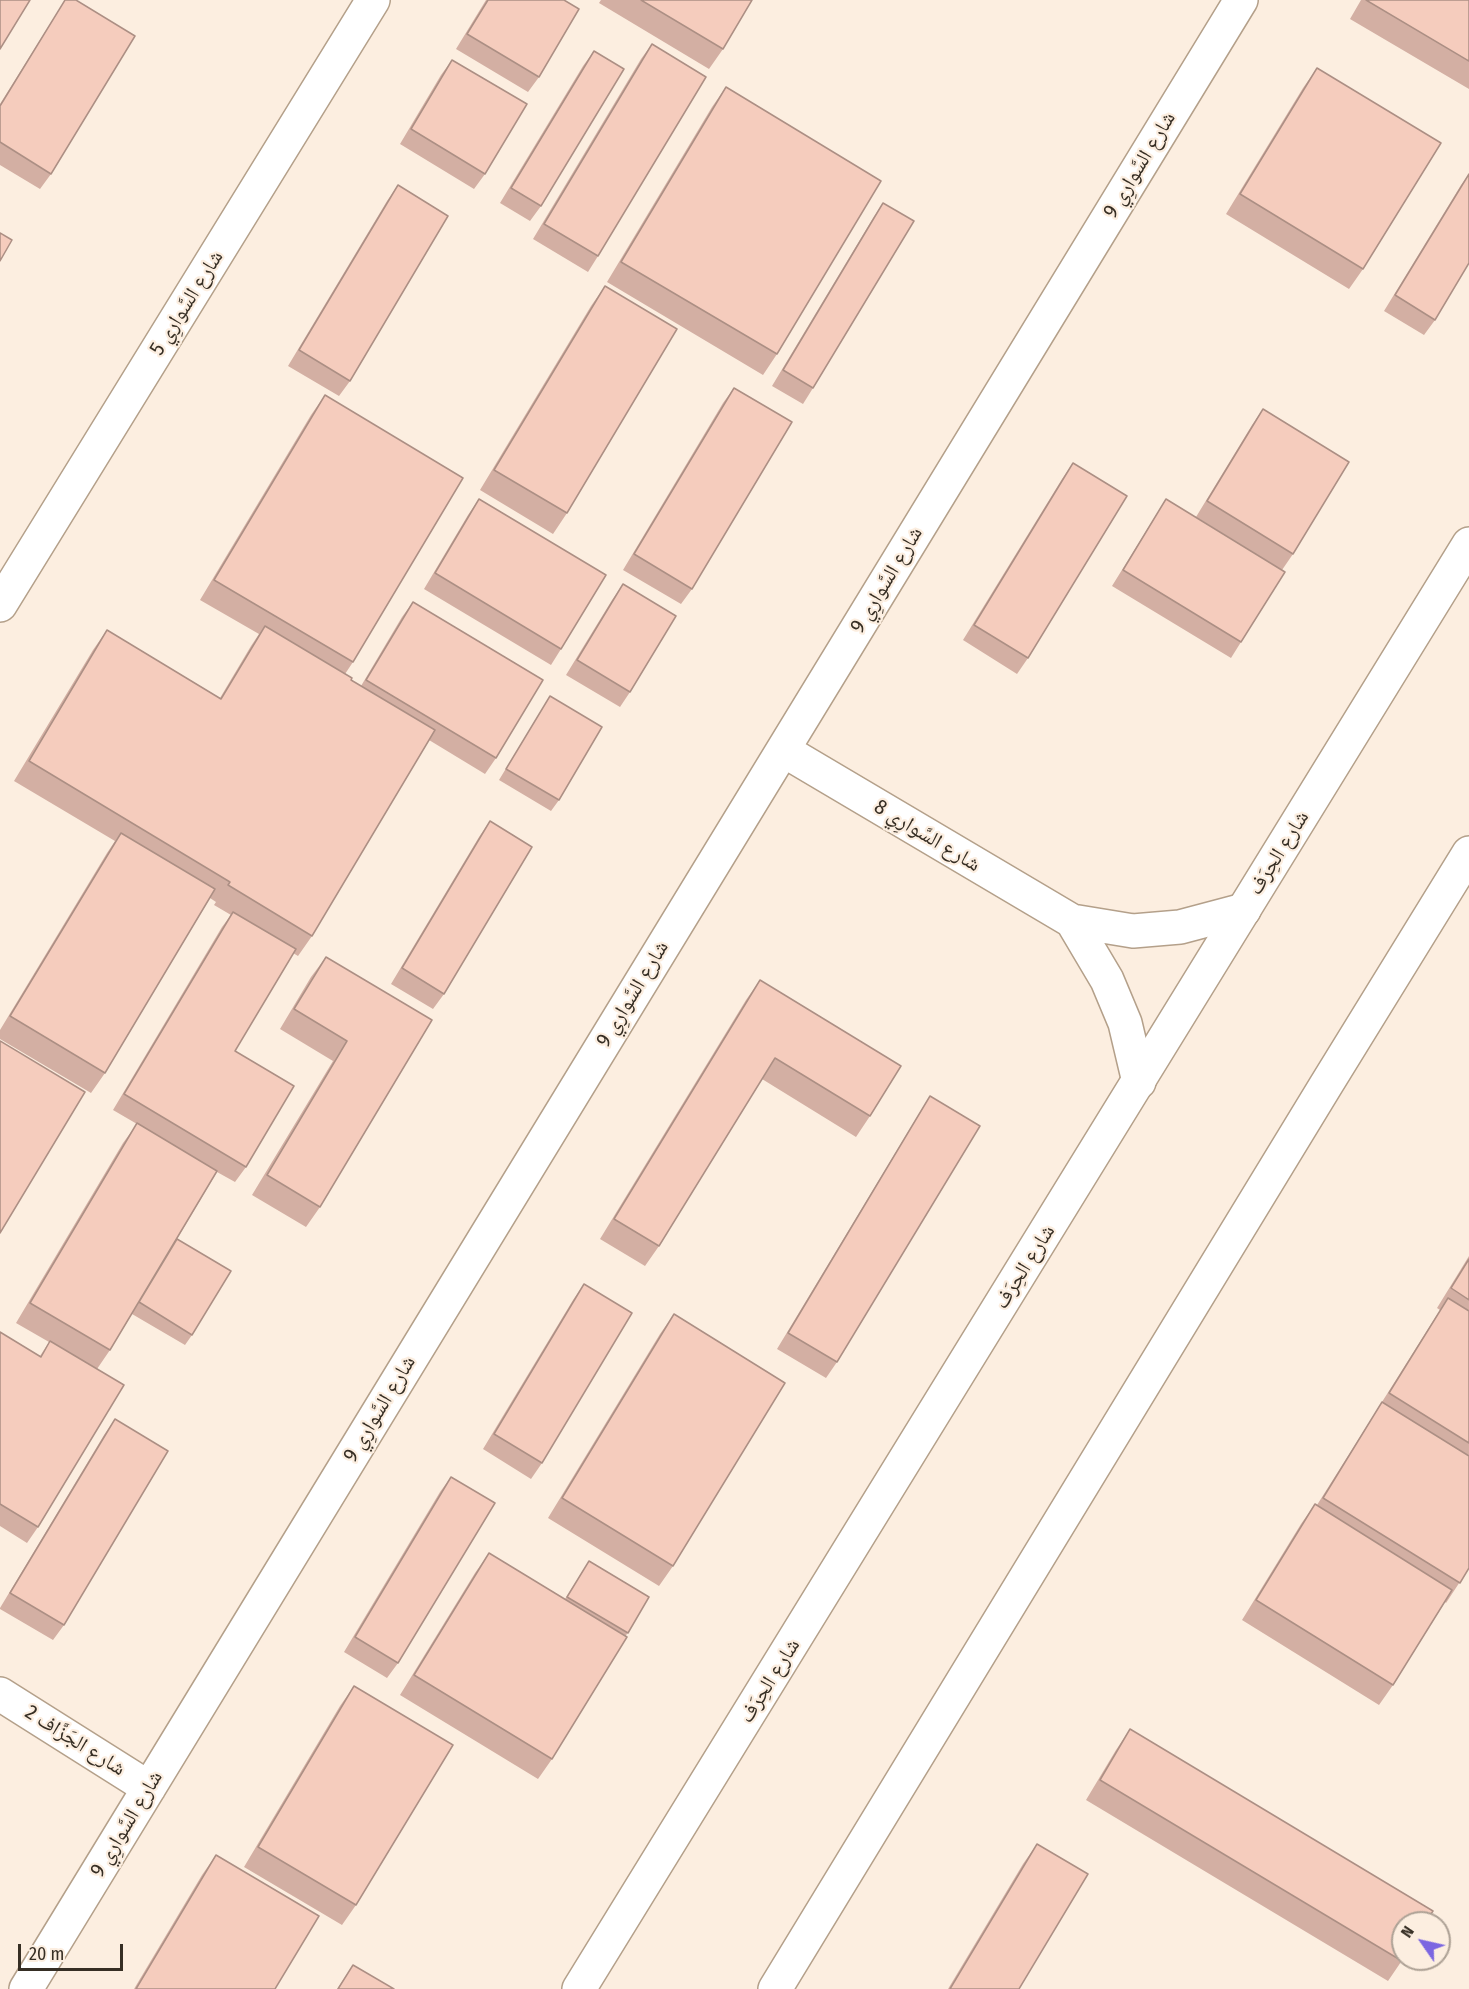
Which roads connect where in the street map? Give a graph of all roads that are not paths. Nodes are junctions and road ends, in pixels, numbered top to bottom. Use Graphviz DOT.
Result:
graph roads {
  1 [pos="373,0"];
  2 [pos="1241,0"];
  3 [pos="1469,544"];
  4 [pos="0,605"];
  5 [pos="783,750"];
  6 [pos="1469,853"];
  7 [pos="1244,910"];
  8 [pos="1072,921"];
  9 [pos="1139,1082"];
  10 [pos="0,1694"];
  11 [pos="149,1788"];
  12 [pos="26,1989"];
  13 [pos="579,1989"];
  14 [pos="776,1989"];
  1 -- 4 [label="street, شارع السَّوارِي 5"];
  2 -- 5 [label="street, شارع السَّوارِي 9"];
  3 -- 7 [label="street, شارع الحِرَف"];
  5 -- 8 [label="street, شارع السَّوارِي 8"];
  5 -- 11 [label="street, شارع السَّوارِي 9"];
  6 -- 14 [label="street"];
  7 -- 8 [label="street, شارع السَّوارِي 8"];
  7 -- 9 [label="street, شارع الحِرَف"];
  8 -- 9 [label="street, شارع السَّوارِي 8"];
  9 -- 13 [label="street, شارع الحِرَف"];
  10 -- 11 [label="street, شارع الجَزَّاف 2"];
  11 -- 12 [label="street, شارع السَّوارِي 9"];
}
